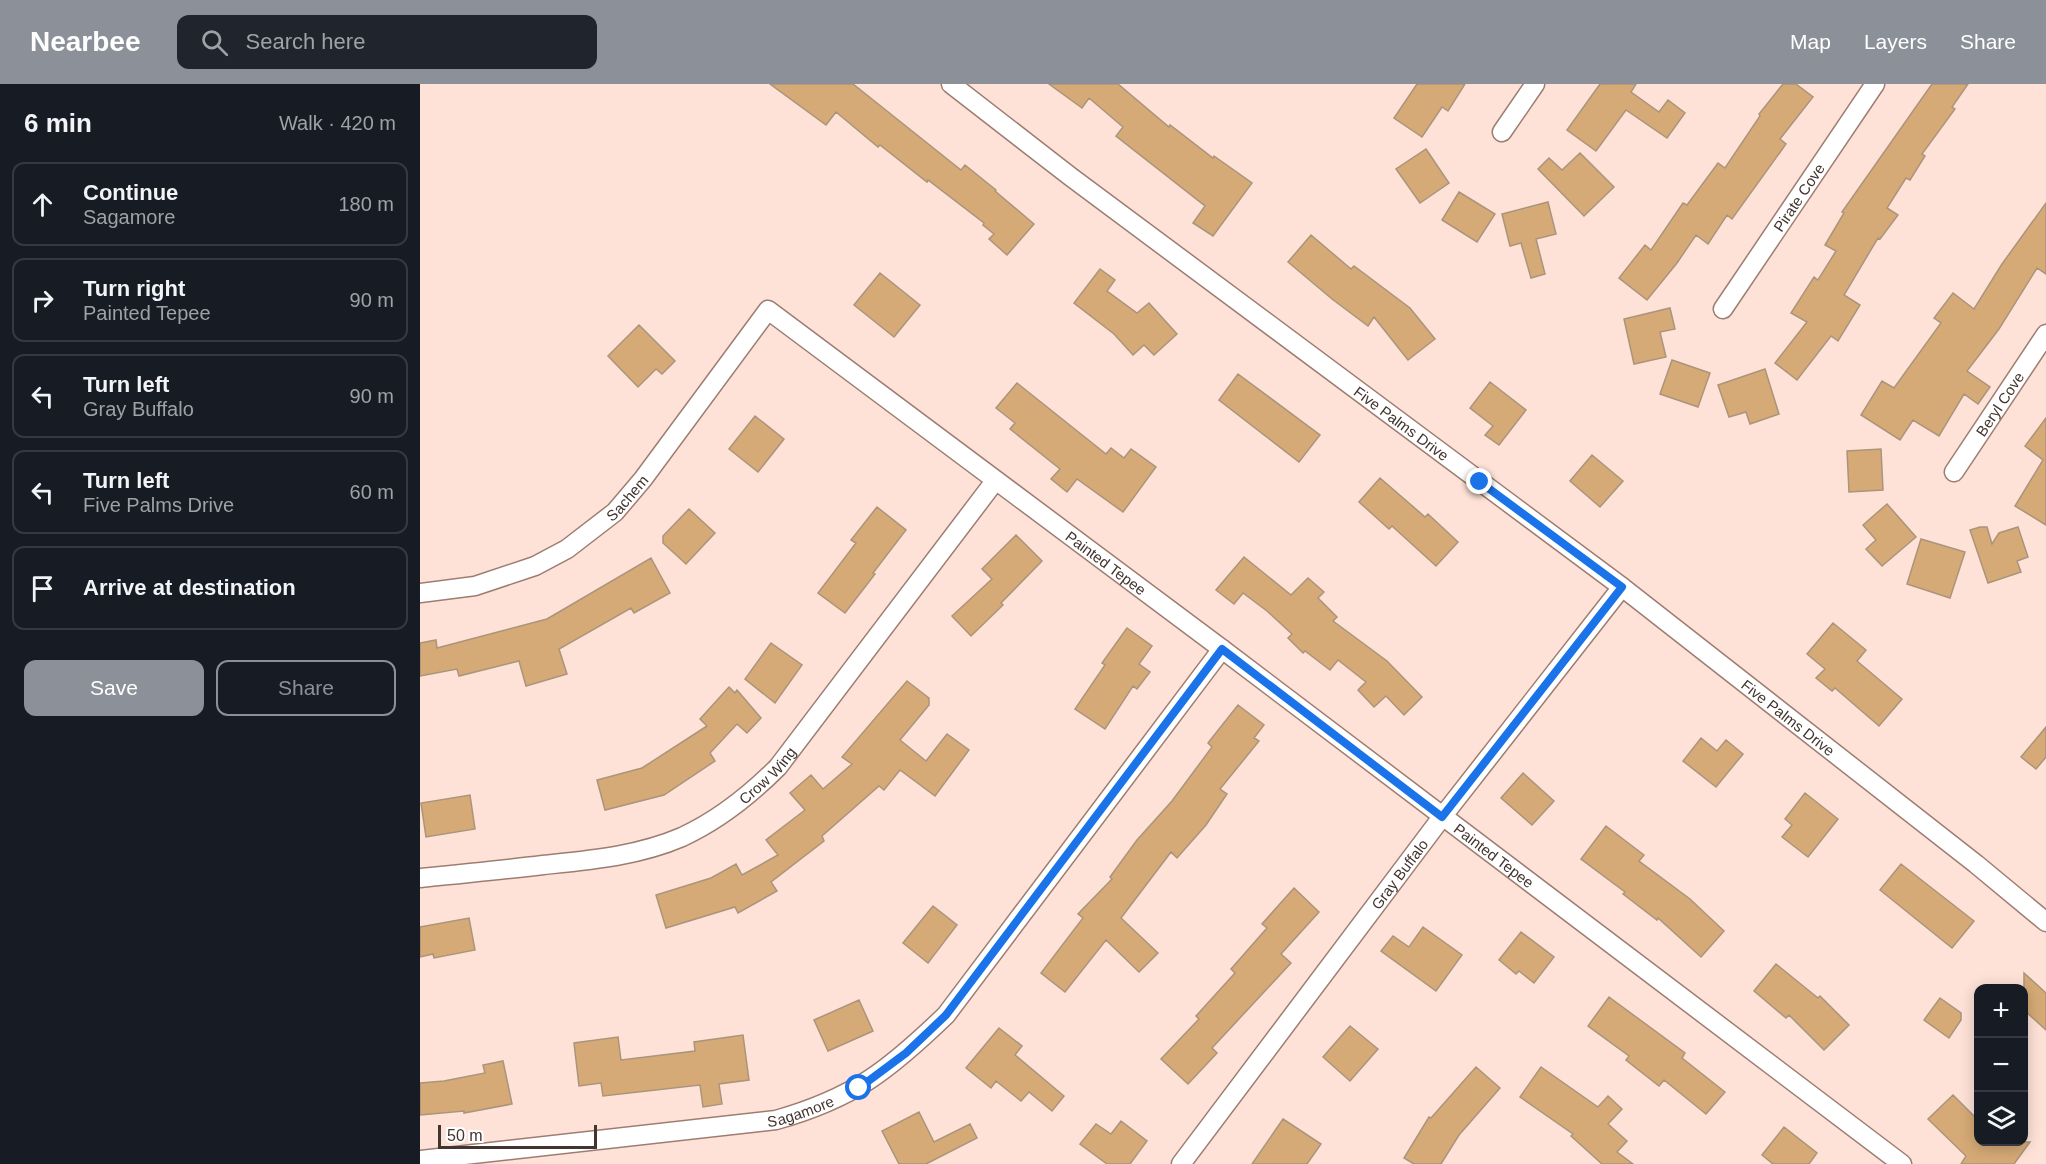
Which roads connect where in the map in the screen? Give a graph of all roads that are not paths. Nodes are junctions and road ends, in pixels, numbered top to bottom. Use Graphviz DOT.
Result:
graph roads {
  1 [pos="951,84"];
  2 [pos="1535,84"];
  3 [pos="1875,84"];
  4 [pos="1502,132"];
  5 [pos="1723,309"];
  6 [pos="768,310"];
  7 [pos="2046,334"];
  8 [pos="1954,472"];
  9 [pos="995,480"];
  10 [pos="1622,587"];
  11 [pos="420,593"];
  12 [pos="1222,649"];
  13 [pos="1442,817"];
  14 [pos="420,878"];
  15 [pos="2046,922"];
  16 [pos="420,1160"];
  17 [pos="1182,1164"];
  18 [pos="1902,1164"];
  1 -- 10 [label="street, Five Palms Drive"];
  2 -- 4 [label="street"];
  3 -- 5 [label="street, Pirate Cove"];
  6 -- 9 [label="street, Painted Tepee"];
  6 -- 11 [label="street, Sachem"];
  7 -- 8 [label="street, Beryl Cove"];
  9 -- 12 [label="street, Painted Tepee"];
  9 -- 14 [label="street, Crow Wing"];
  10 -- 13 [label="street, Gray Buffalo"];
  10 -- 15 [label="street, Five Palms Drive"];
  12 -- 13 [label="street, Painted Tepee"];
  12 -- 16 [label="street, Sagamore"];
  13 -- 17 [label="street, Gray Buffalo"];
  13 -- 18 [label="street, Painted Tepee"];
}
